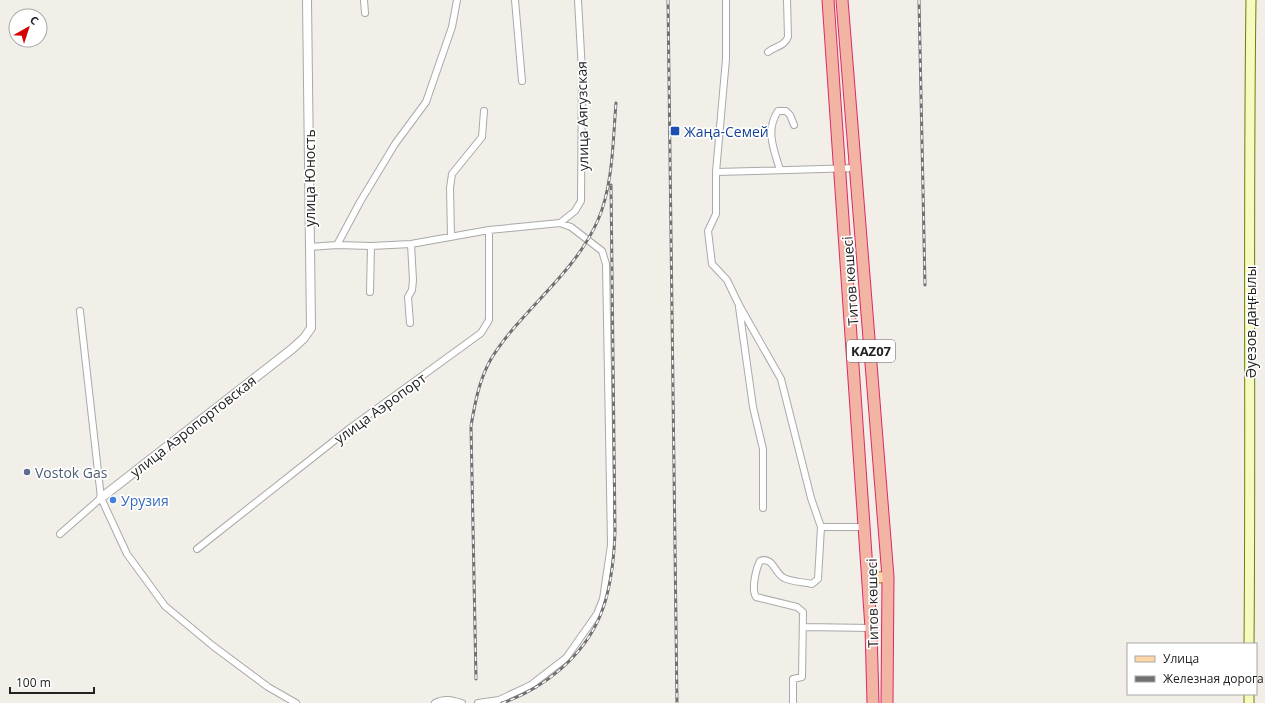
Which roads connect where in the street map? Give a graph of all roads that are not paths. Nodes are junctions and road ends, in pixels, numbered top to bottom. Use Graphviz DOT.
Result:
graph roads {
  1 [pos="307,0"];
  2 [pos="364,0"];
  3 [pos="457,0"];
  4 [pos="515,0"];
  5 [pos="578,0"];
  6 [pos="726,0"];
  7 [pos="787,0"];
  8 [pos="828,0"];
  9 [pos="842,0"];
  10 [pos="1251,0"];
  11 [pos="365,13"];
  12 [pos="768,52"];
  13 [pos="522,82"];
  14 [pos="484,111"];
  15 [pos="794,125"];
  16 [pos="857,168"];
  17 [pos="840,169"];
  18 [pos="780,170"];
  19 [pos="716,172"];
  20 [pos="560,223"];
  21 [pos="489,230"];
  22 [pos="451,237"];
  23 [pos="337,244"];
  24 [pos="411,244"];
  25 [pos="371,246"];
  26 [pos="309,247"];
  27 [pos="370,292"];
  28 [pos="738,305"];
  29 [pos="80,312"];
  30 [pos="410,323"];
  31 [pos="292,349"];
  32 [pos="101,498"];
  33 [pos="762,508"];
  34 [pos="821,527"];
  35 [pos="864,527"];
  36 [pos="60,534"];
  37 [pos="197,549"];
  38 [pos="888,577"];
  39 [pos="868,578"];
  40 [pos="804,627"];
  41 [pos="871,628"];
  42 [pos="1249,643"];
  43 [pos="296,703"];
  44 [pos="435,703"];
  45 [pos="462,703"];
  46 [pos="478,703"];
  47 [pos="793,703"];
  48 [pos="873,703"];
  49 [pos="887,703"];
  1 -- 26 [label="street, улица Юность"];
  2 -- 11 [label="street"];
  3 -- 23 [label="street"];
  4 -- 13 [label="street"];
  5 -- 20 [label="street, улица Аягузская"];
  6 -- 19 [label="street"];
  7 -- 12 [label="street"];
  8 -- 17 [label="highway, Титов көшесі / KAZ07"];
  9 -- 16 [label="highway, Титов көшесі / KAZ07"];
  10 -- 42 [label="main road, Әуезов даңғылы"];
  14 -- 22 [label="street"];
  15 -- 18 [label="street"];
  16 -- 17 [label="street"];
  16 -- 38 [label="highway, Титов көшесі / KAZ07"];
  17 -- 18 [label="street"];
  17 -- 35 [label="highway, Титов көшесі / KAZ07"];
  18 -- 19 [label="street"];
  19 -- 28 [label="street"];
  20 -- 21 [label="street"];
  20 -- 46 [label="street"];
  21 -- 22 [label="street"];
  21 -- 37 [label="street, улица Аэропорт"];
  22 -- 24 [label="street"];
  23 -- 25 [label="street"];
  23 -- 26 [label="street"];
  24 -- 25 [label="street"];
  24 -- 30 [label="street"];
  25 -- 27 [label="street"];
  26 -- 31 [label="street, улица Юность"];
  28 -- 33 [label="street"];
  28 -- 34 [label="street"];
  29 -- 32 [label="street"];
  31 -- 32 [label="street, улица Аэропортовская"];
  32 -- 36 [label="street, улица Аэропортовская"];
  32 -- 43 [label="street"];
  34 -- 35 [label="street"];
  34 -- 40 [label="street"];
  35 -- 39 [label="highway, Титов көшесі / KAZ07"];
  38 -- 39 [label="main road"];
  38 -- 49 [label="highway, Титов көшесі / KAZ07"];
  39 -- 41 [label="highway, Титов көшесі / KAZ07"];
  40 -- 41 [label="street"];
  40 -- 47 [label="street"];
  41 -- 48 [label="highway, Титов көшесі / KAZ07"];
  44 -- 45 [label="street"];
}
